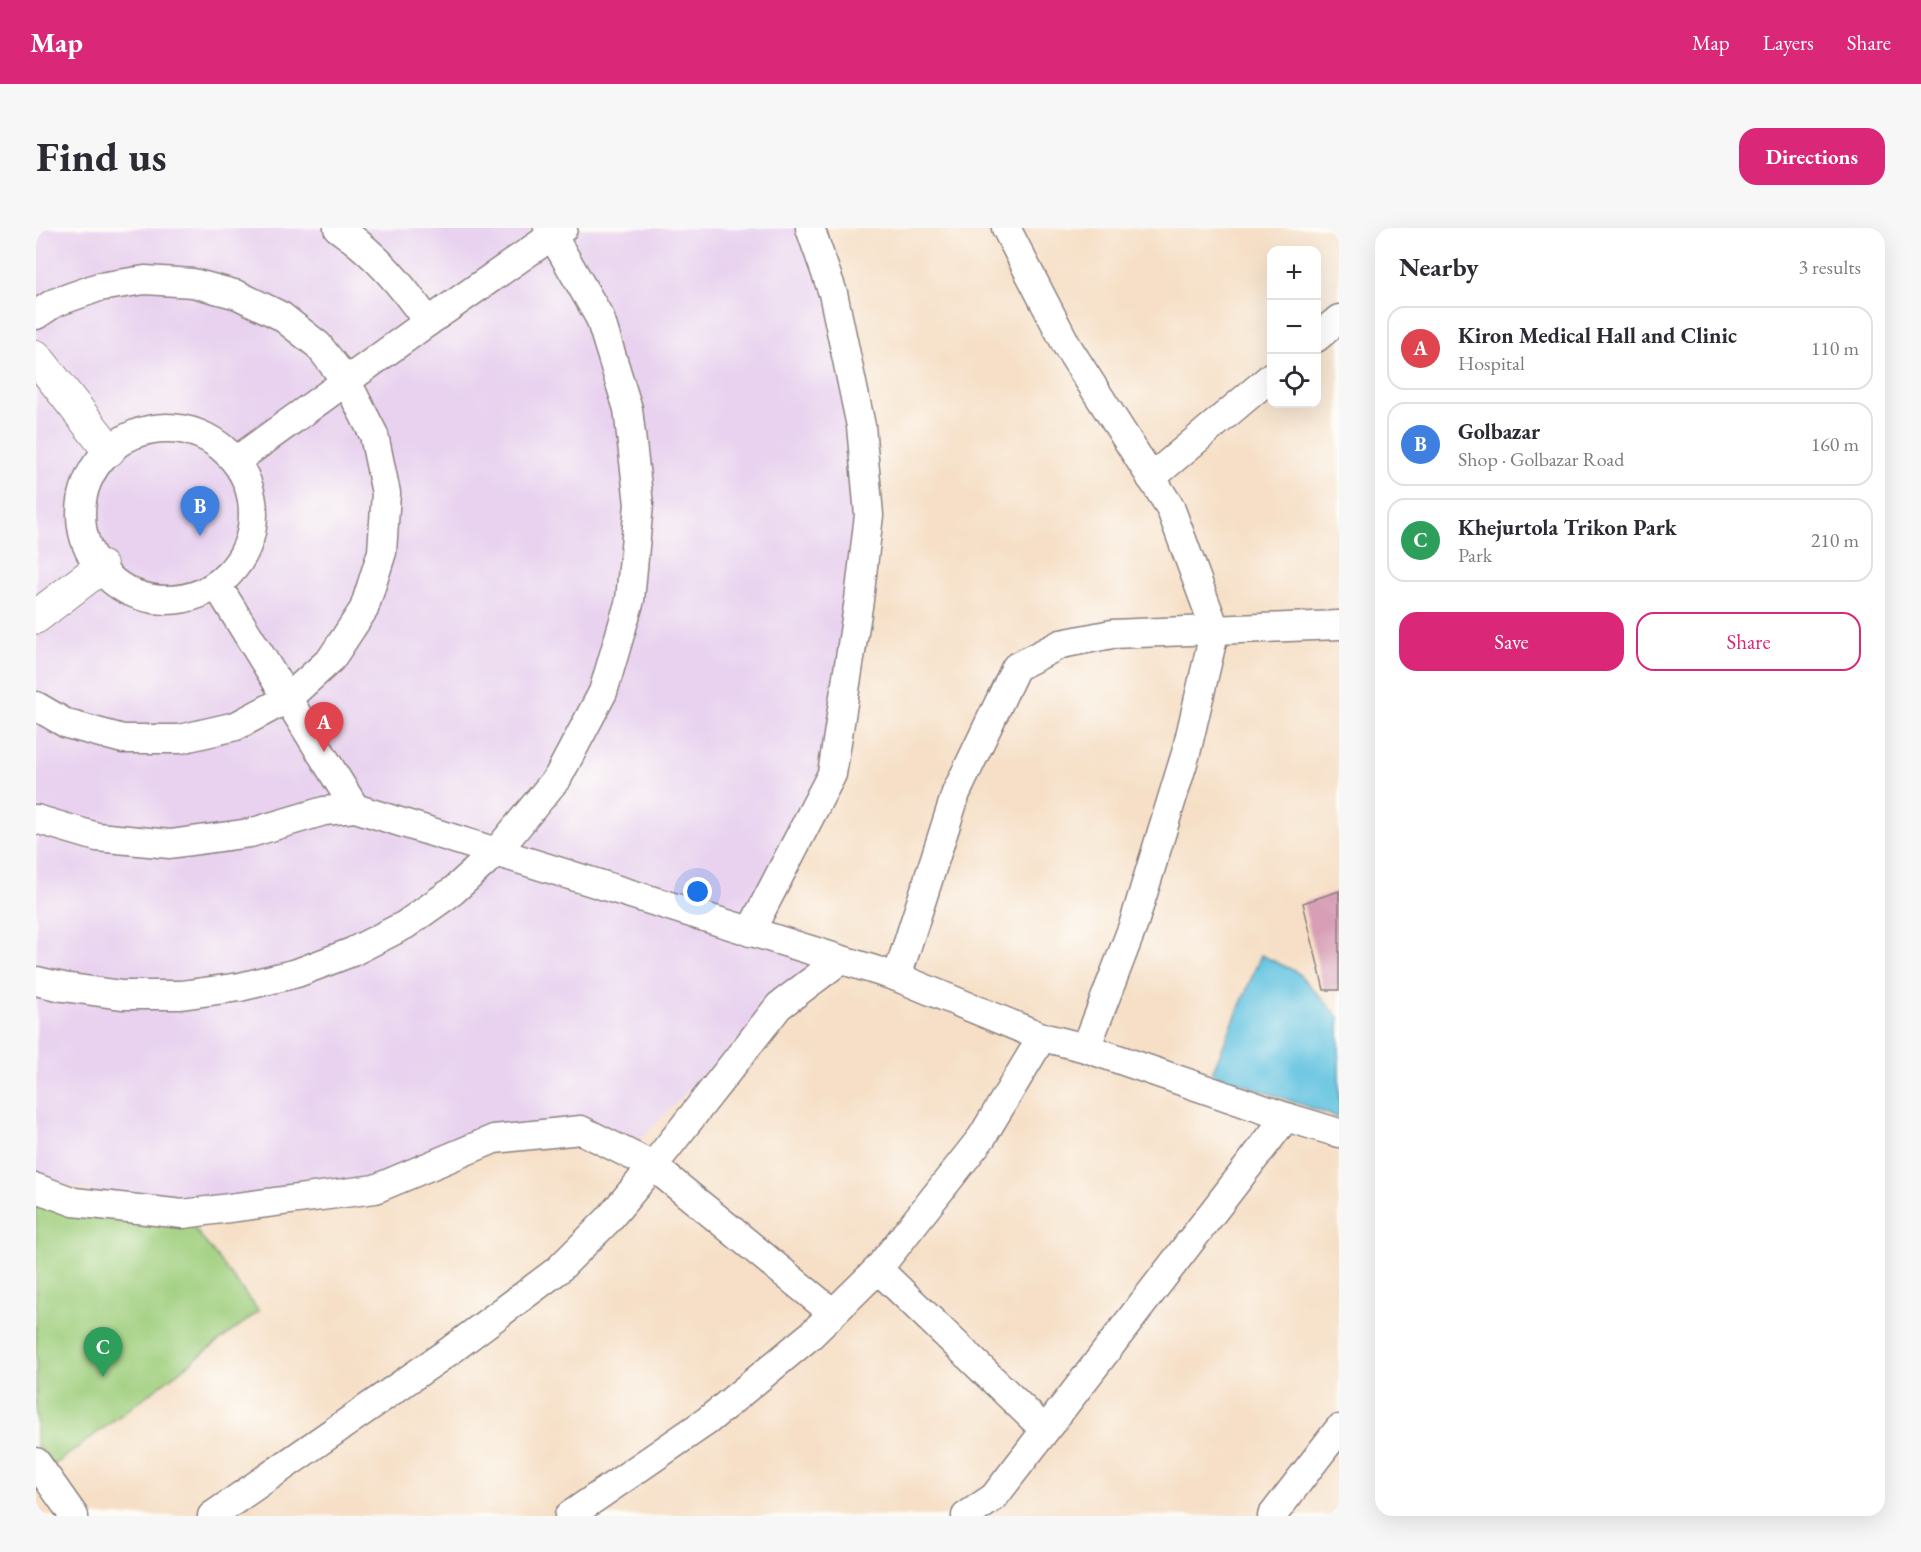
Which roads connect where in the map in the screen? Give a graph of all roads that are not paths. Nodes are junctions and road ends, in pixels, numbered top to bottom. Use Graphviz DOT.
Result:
graph roads {
  1 [pos="338,228"];
  2 [pos="810,228"];
  3 [pos="1005,228"];
  4 [pos="555,230"];
  5 [pos="36,315"];
  6 [pos="1339,319"];
  7 [pos="428,322"];
  8 [pos="1321,335"];
  9 [pos="36,357"];
  10 [pos="1267,380"];
  11 [pos="347,382"];
  12 [pos="108,450"];
  13 [pos="237,460"];
  14 [pos="1151,477"];
  15 [pos="101,567"];
  16 [pos="217,585"];
  17 [pos="36,617"];
  18 [pos="1339,625"];
  19 [pos="1215,629"];
  20 [pos="287,699"];
  21 [pos="36,706"];
  22 [pos="354,808"];
  23 [pos="36,819"];
  24 [pos="497,852"];
  25 [pos="750,932"];
  26 [pos="840,960"];
  27 [pos="897,976"];
  28 [pos="36,981"];
  29 [pos="1042,1037"];
  30 [pos="1086,1048"];
  31 [pos="1286,1117"];
  32 [pos="1339,1132"];
  33 [pos="653,1166"];
  34 [pos="36,1188"];
  35 [pos="878,1269"];
  36 [pos="833,1313"];
  37 [pos="1339,1429"];
  38 [pos="1045,1430"];
  39 [pos="36,1462"];
  40 [pos="603,1507"];
  41 [pos="74,1516"];
  42 [pos="212,1516"];
  43 [pos="569,1516"];
  44 [pos="966,1516"];
  45 [pos="1272,1516"];
  1 -- 7 [label="street"];
  2 -- 25 [label="street"];
  3 -- 14 [label="street"];
  4 -- 7 [label="street"];
  4 -- 24 [label="street"];
  5 -- 11 [label="street"];
  6 -- 8 [label="street"];
  7 -- 11 [label="street"];
  9 -- 12 [label="main road"];
  10 -- 14 [label="street"];
  11 -- 13 [label="street"];
  11 -- 20 [label="street"];
  12 -- 13 [label="street"];
  12 -- 15 [label="street"];
  13 -- 16 [label="street"];
  14 -- 19 [label="street"];
  15 -- 16 [label="street"];
  15 -- 17 [label="main road"];
  16 -- 20 [label="street"];
  18 -- 19 [label="street"];
  19 -- 27 [label="street"];
  19 -- 30 [label="street"];
  20 -- 21 [label="street"];
  20 -- 22 [label="street"];
  22 -- 23 [label="street"];
  22 -- 24 [label="street"];
  24 -- 25 [label="street"];
  24 -- 28 [label="street"];
  25 -- 26 [label="street"];
  26 -- 27 [label="street"];
  26 -- 33 [label="street"];
  27 -- 29 [label="street"];
  29 -- 30 [label="street"];
  29 -- 35 [label="street"];
  30 -- 31 [label="street"];
  31 -- 32 [label="street"];
  31 -- 38 [label="street"];
  33 -- 34 [label="street"];
  33 -- 36 [label="street"];
  33 -- 42 [label="street"];
  35 -- 36 [label="street"];
  35 -- 38 [label="street"];
  36 -- 40 [label="street"];
  37 -- 45 [label="street"];
  38 -- 44 [label="street"];
  39 -- 41 [label="street"];
  40 -- 43 [label="street"];
}
